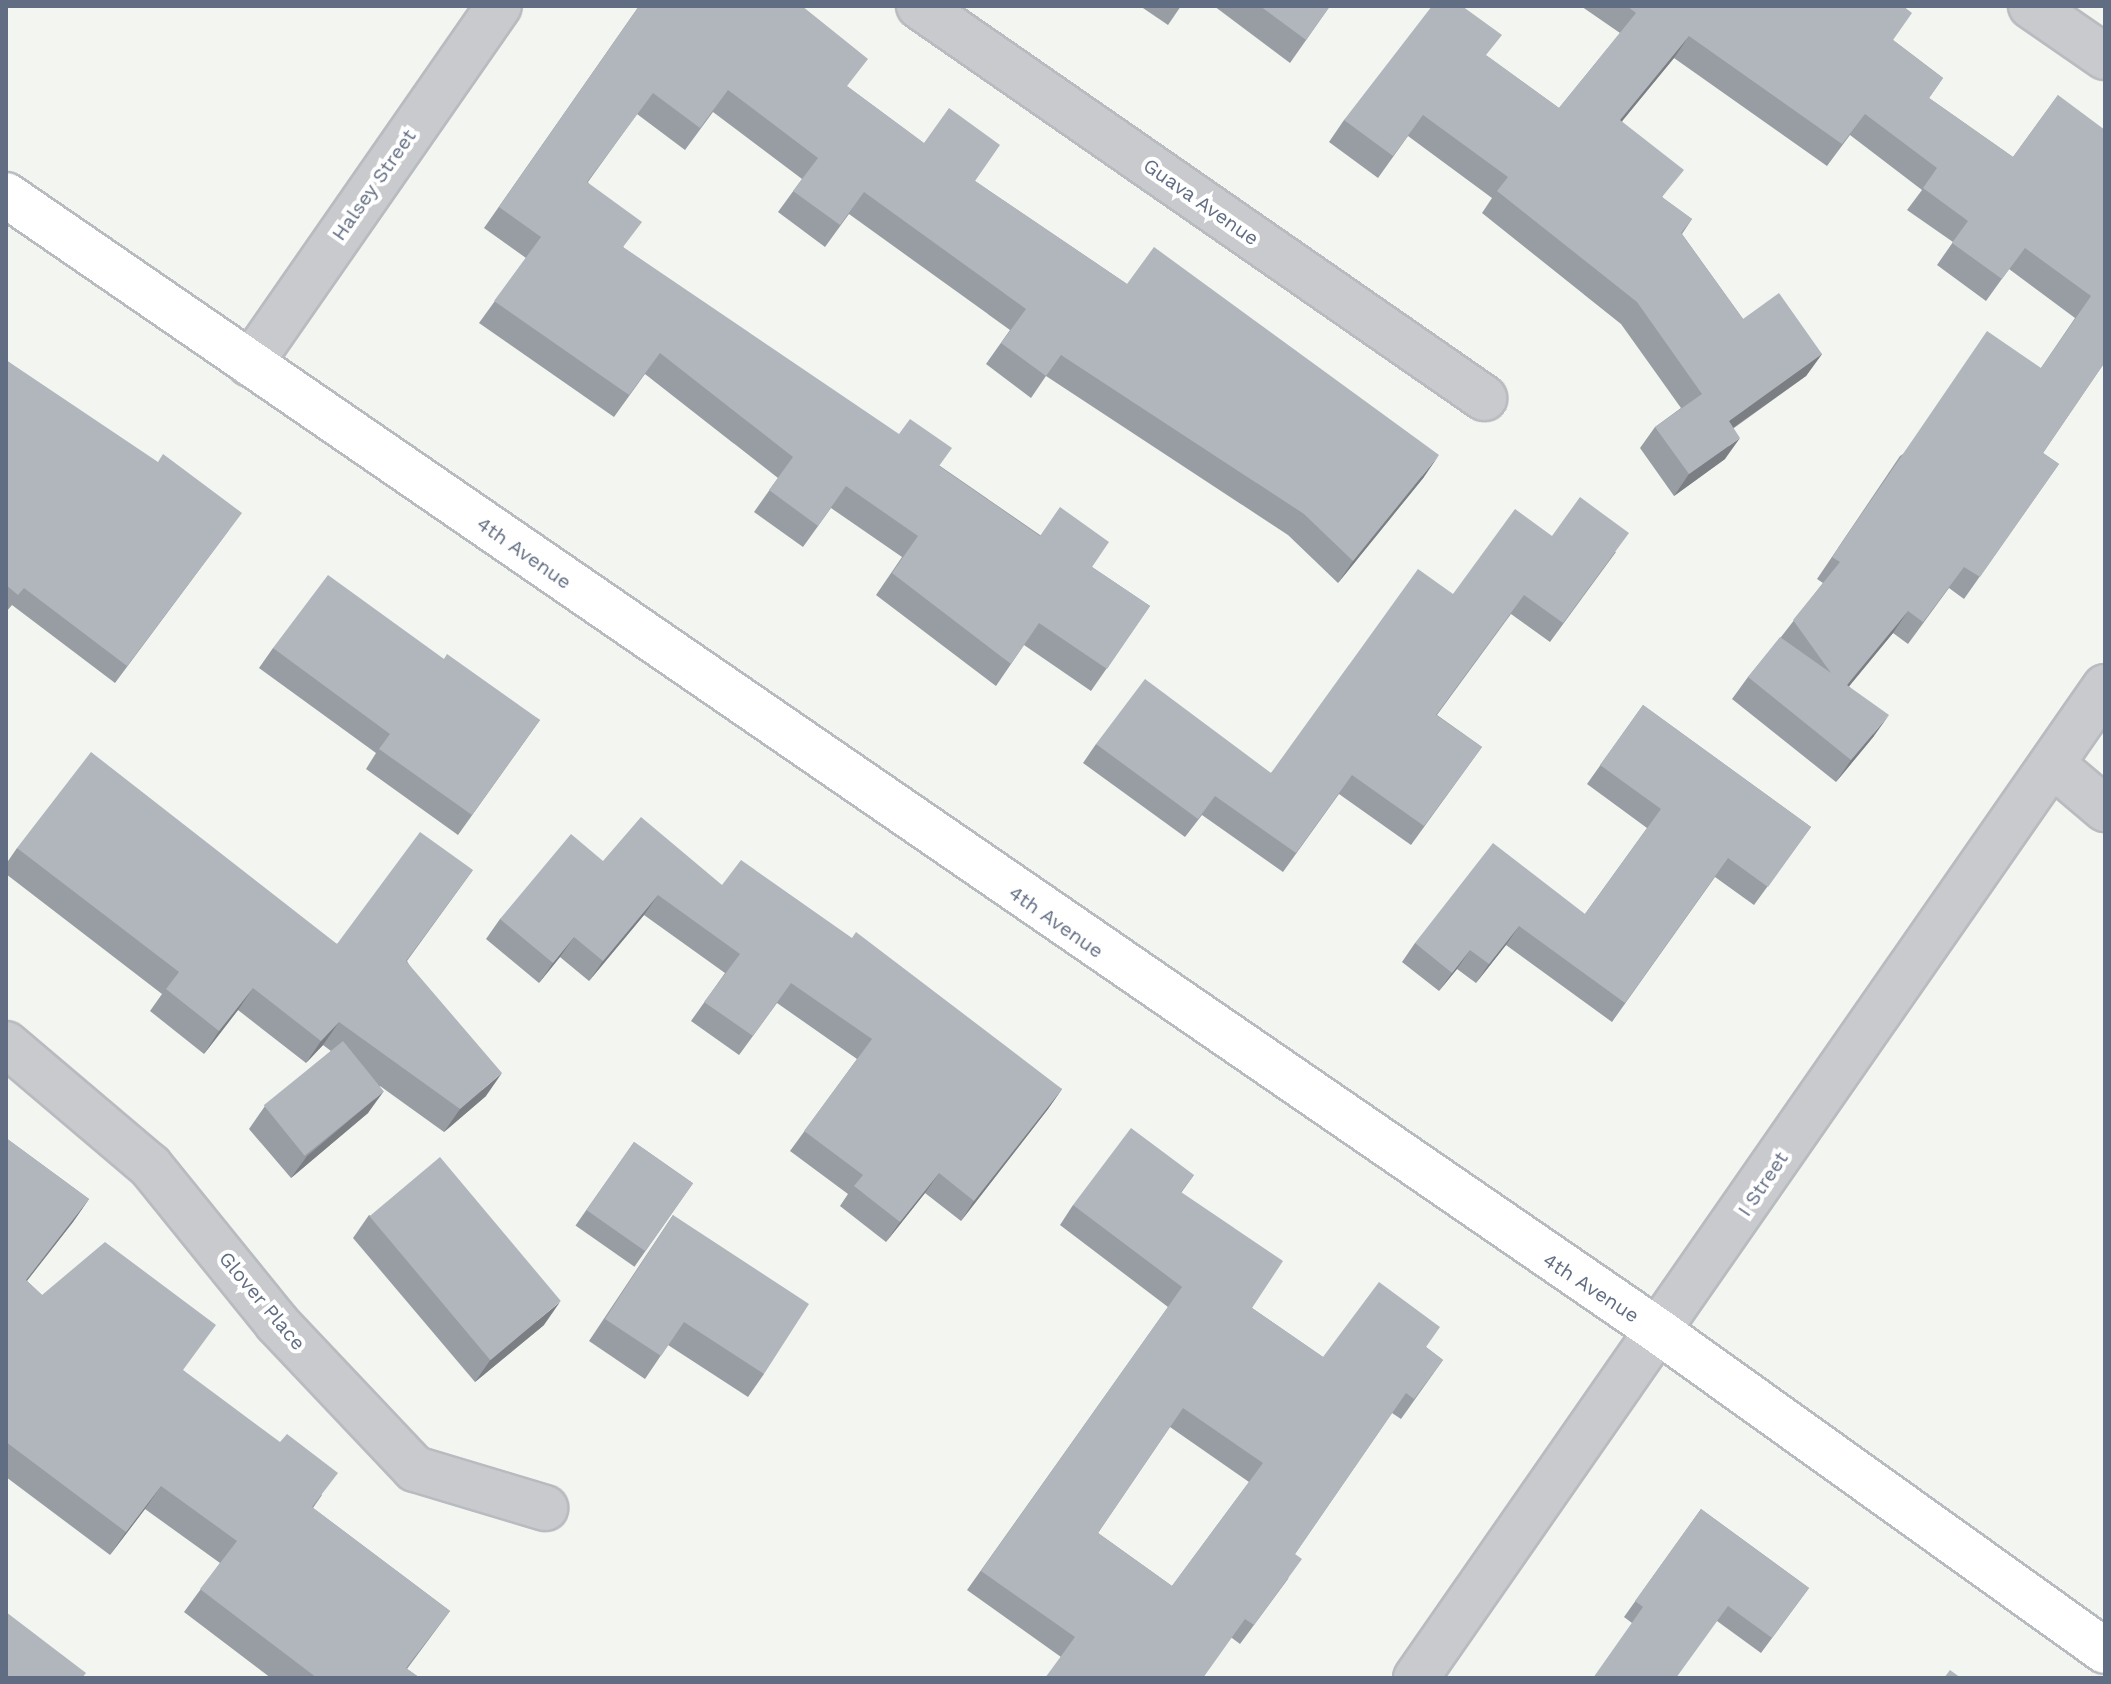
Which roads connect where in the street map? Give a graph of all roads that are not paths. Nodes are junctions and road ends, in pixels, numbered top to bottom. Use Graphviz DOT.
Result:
graph roads {
  1 [pos="499,6"];
  2 [pos="919,6"];
  3 [pos="2031,6"];
  4 [pos="2105,57"];
  5 [pos="6,195"];
  6 [pos="250,364"];
  7 [pos="1484,398"];
  8 [pos="2105,687"];
  9 [pos="2052,764"];
  10 [pos="2105,809"];
  11 [pos="6,1044"];
  12 [pos="1661,1333"];
  13 [pos="545,1508"];
  14 [pos="2105,1651"];
  15 [pos="1416,1678"];
  1 -- 6 [label="street, Halsey Street"];
  2 -- 7 [label="street, Guava Avenue"];
  3 -- 4 [label="street"];
  5 -- 6 [label="main road, 4th Avenue"];
  6 -- 12 [label="main road, 4th Avenue"];
  8 -- 9 [label="street, I Street"];
  9 -- 10 [label="street"];
  9 -- 12 [label="street, I Street"];
  11 -- 13 [label="street, Glover Place"];
  12 -- 14 [label="main road, 4th Avenue"];
  12 -- 15 [label="street, I Street"];
}
